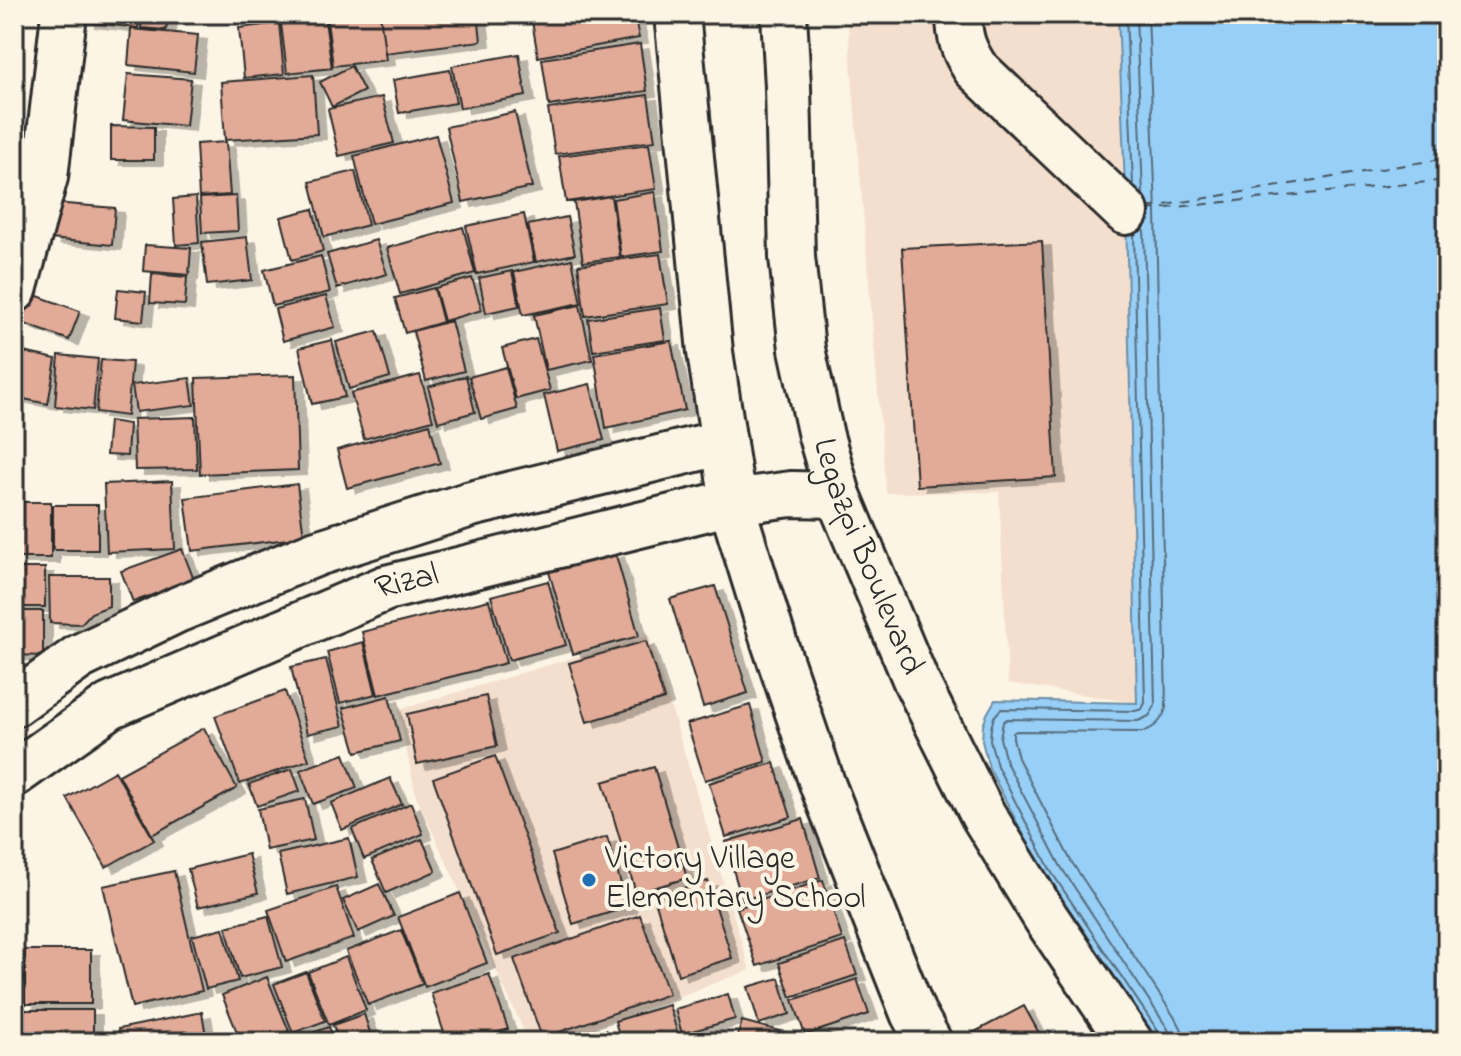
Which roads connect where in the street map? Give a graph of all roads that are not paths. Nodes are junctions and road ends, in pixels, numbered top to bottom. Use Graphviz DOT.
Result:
graph roads {
  1 [pos="64,14"];
  2 [pos="677,14"];
  3 [pos="784,14"];
  4 [pos="959,14"];
  5 [pos="1126,212"];
  6 [pos="14,290"];
  7 [pos="724,442"];
  8 [pos="838,495"];
  9 [pos="732,502"];
  10 [pos="14,704"];
  11 [pos="15,773"];
  12 [pos="929,1042"];
  13 [pos="1130,1042"];
  1 -- 6 [label="street"];
  2 -- 7 [label="street"];
  3 -- 8 [label="street, Legazpi Boulevard"];
  4 -- 5 [label="street"];
  7 -- 9 [label="street"];
  7 -- 10 [label="street, Rizal"];
  8 -- 9 [label="street, Rizal"];
  8 -- 13 [label="street, Legazpi Boulevard"];
  9 -- 11 [label="street, Rizal"];
  9 -- 12 [label="street"];
}
